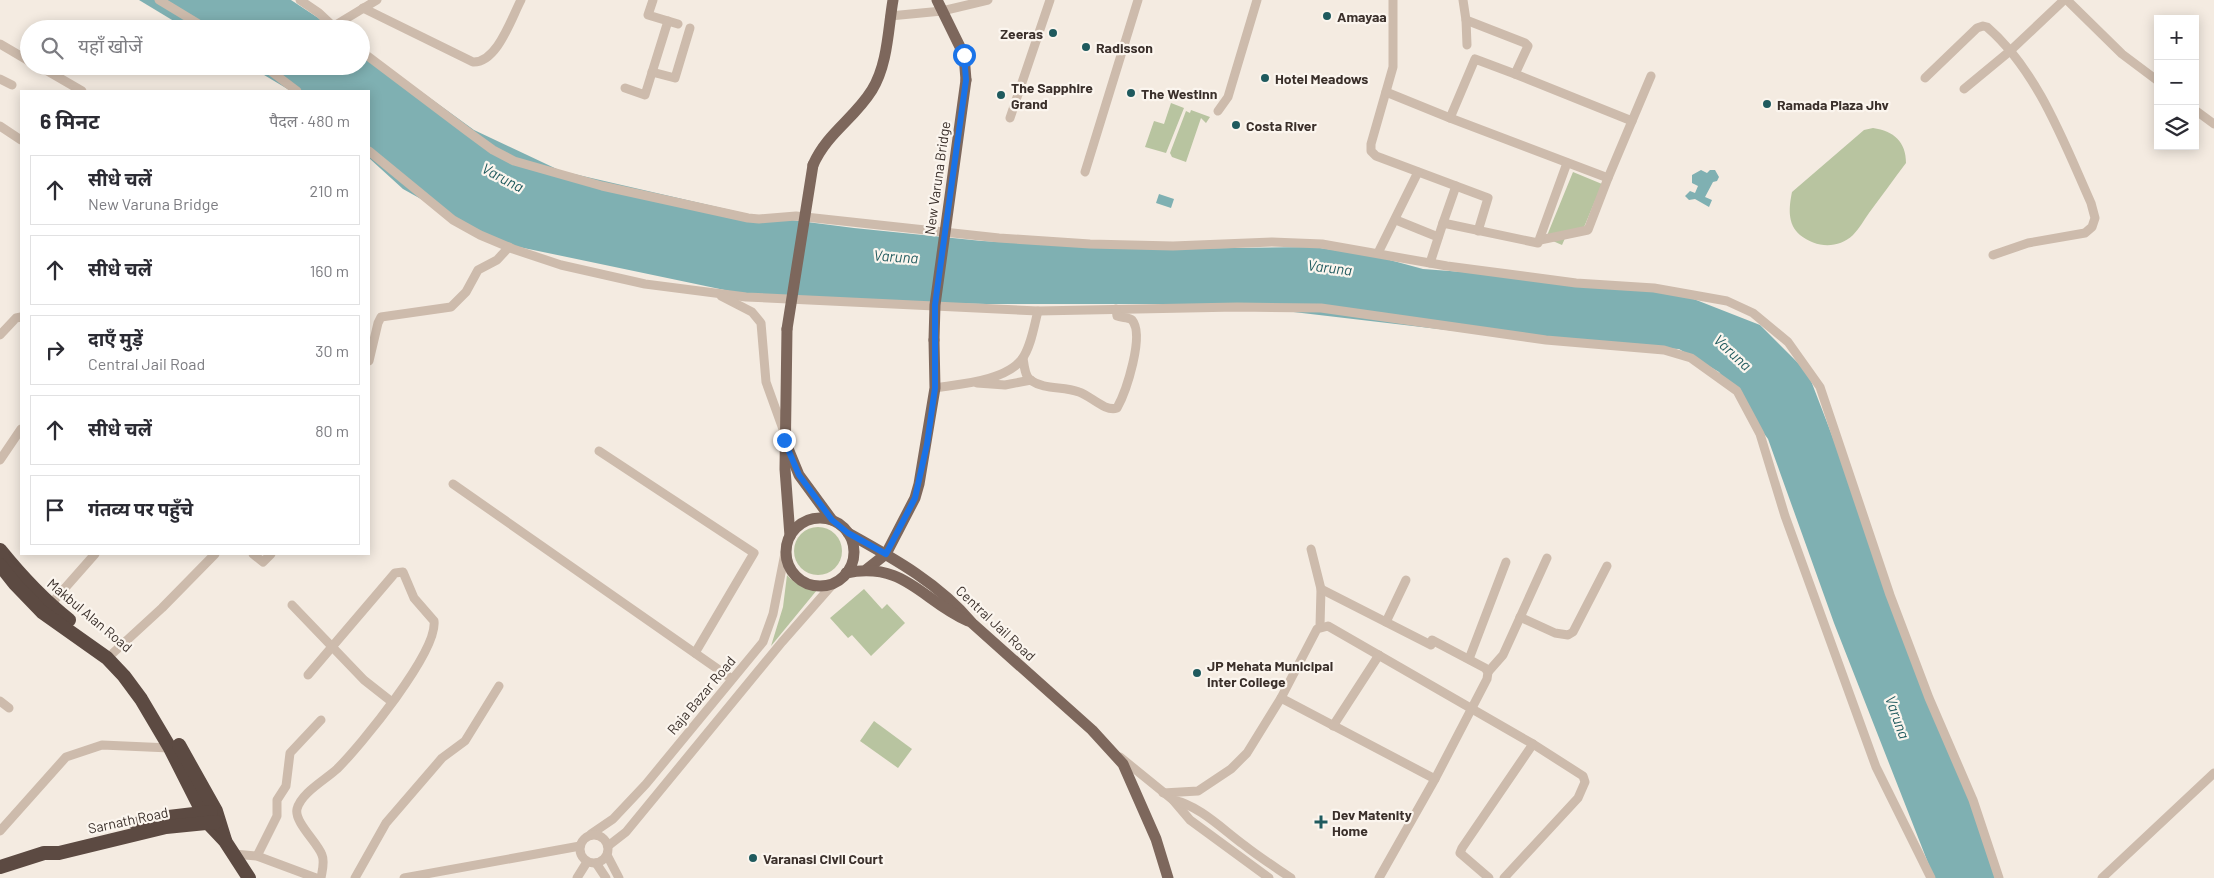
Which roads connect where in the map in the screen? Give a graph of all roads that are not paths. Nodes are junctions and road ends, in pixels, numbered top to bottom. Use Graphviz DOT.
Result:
graph roads {
  1 [pos="159,0"];
  2 [pos="300,0"];
  3 [pos="377,0"];
  4 [pos="522,0"];
  5 [pos="653,0"];
  6 [pos="892,0"];
  7 [pos="937,0"];
  8 [pos="988,0"];
  9 [pos="1050,0"];
  10 [pos="1138,0"];
  11 [pos="1257,0"];
  12 [pos="1393,0"];
  13 [pos="1463,0"];
  14 [pos="2066,0"];
  15 [pos="363,8"];
  16 [pos="942,11"];
  17 [pos="890,16"];
  18 [pos="192,20"];
  19 [pos="326,20"];
  20 [pos="345,20"];
  21 [pos="1466,20"];
  22 [pos="668,21"];
  23 [pos="678,24"];
  24 [pos="690,28"];
  25 [pos="0,44"];
  26 [pos="1467,45"];
  27 [pos="2010,51"];
  28 [pos="20,56"];
  29 [pos="370,58"];
  30 [pos="652,72"];
  31 [pos="1516,74"];
  32 [pos="54,75"];
  33 [pos="276,75"];
  34 [pos="1651,76"];
  35 [pos="1925,78"];
  36 [pos="2154,78"];
  37 [pos="0,79"];
  38 [pos="12,85"];
  39 [pos="625,88"];
  40 [pos="1964,89"];
  41 [pos="80,90"];
  42 [pos="296,90"];
  43 [pos="1386,92"];
  44 [pos="1218,111"];
  45 [pos="2199,113"];
  46 [pos="1010,118"];
  47 [pos="1450,118"];
  48 [pos="1632,121"];
  49 [pos="2214,124"];
  50 [pos="0,126"];
  51 [pos="20,139"];
  52 [pos="370,152"];
  53 [pos="1568,164"];
  54 [pos="1085,172"];
  55 [pos="1418,172"];
  56 [pos="1608,178"];
  57 [pos="1456,186"];
  58 [pos="1396,220"];
  59 [pos="1443,223"];
  60 [pos="1478,231"];
  61 [pos="1438,237"];
  62 [pos="1540,240"];
  63 [pos="509,247"];
  64 [pos="1378,254"];
  65 [pos="1993,255"];
  66 [pos="1430,263"];
  67 [pos="715,293"];
  68 [pos="1116,309"];
  69 [pos="1038,311"];
  70 [pos="20,317"];
  71 [pos="0,335"];
  72 [pos="370,357"];
  73 [pos="1023,358"];
  74 [pos="1032,380"];
  75 [pos="968,382"];
  76 [pos="935,388"];
  77 [pos="20,430"];
  78 [pos="784,436"];
  79 [pos="598,452"];
  80 [pos="0,460"];
  81 [pos="454,484"];
  82 [pos="832,520"];
  83 [pos="848,533"];
  84 [pos="790,536"];
  85 [pos="786,548"];
  86 [pos="1311,549"];
  87 [pos="0,550"];
  88 [pos="886,554"];
  89 [pos="94,555"];
  90 [pos="214,555"];
  91 [pos="254,555"];
  92 [pos="270,555"];
  93 [pos="1547,558"];
  94 [pos="1506,562"];
  95 [pos="0,565"];
  96 [pos="1607,566"];
  97 [pos="867,569"];
  98 [pos="846,573"];
  99 [pos="1406,580"];
  100 [pos="833,584"];
  101 [pos="1321,589"];
  102 [pos="50,605"];
  103 [pos="292,605"];
  104 [pos="1520,617"];
  105 [pos="972,622"];
  106 [pos="1386,622"];
  107 [pos="1320,626"];
  108 [pos="332,648"];
  109 [pos="113,653"];
  110 [pos="694,653"];
  111 [pos="1379,655"];
  112 [pos="1469,660"];
  113 [pos="1488,672"];
  114 [pos="308,675"];
  115 [pos="732,679"];
  116 [pos="500,686"];
  117 [pos="1281,698"];
  118 [pos="0,702"];
  119 [pos="392,702"];
  120 [pos="9,708"];
  121 [pos="1473,710"];
  122 [pos="320,720"];
  123 [pos="1333,726"];
  124 [pos="1533,744"];
  125 [pos="170,748"];
  126 [pos="1112,750"];
  127 [pos="2214,773"];
  128 [pos="1435,779"];
  129 [pos="1163,794"];
  130 [pos="1172,800"];
  131 [pos="212,817"];
  132 [pos="0,831"];
  133 [pos="592,834"];
  134 [pos="580,846"];
  135 [pos="608,851"];
  136 [pos="234,854"];
  137 [pos="256,856"];
  138 [pos="592,862"];
  139 [pos="0,866"];
  140 [pos="250,878"];
  141 [pos="316,878"];
  142 [pos="321,878"];
  143 [pos="355,878"];
  144 [pos="404,878"];
  145 [pos="577,878"];
  146 [pos="606,878"];
  147 [pos="619,878"];
  148 [pos="1168,878"];
  149 [pos="1269,878"];
  150 [pos="1291,878"];
  151 [pos="1379,878"];
  152 [pos="1489,878"];
  153 [pos="1504,878"];
  154 [pos="1931,878"];
  155 [pos="1999,878"];
  156 [pos="2102,878"];
  1 -- 18 [label="street"];
  2 -- 19 [label="street"];
  3 -- 15 [label="street"];
  4 -- 15 [label="street"];
  5 -- 22 [label="street"];
  6 -- 17 [label="main road"];
  7 -- 16 [label="main road, New Varuna Bridge"];
  8 -- 16 [label="street"];
  9 -- 46 [label="street"];
  10 -- 54 [label="street"];
  11 -- 44 [label="street"];
  12 -- 43 [label="street"];
  13 -- 21 [label="street"];
  14 -- 27 [label="street"];
  14 -- 36 [label="street"];
  15 -- 20 [label="street"];
  16 -- 17 [label="street"];
  16 -- 76 [label="main road, New Varuna Bridge, bridge"];
  17 -- 78 [label="main road, bridge"];
  21 -- 26 [label="street"];
  21 -- 31 [label="street"];
  22 -- 23 [label="street"];
  22 -- 30 [label="street"];
  24 -- 30 [label="street"];
  25 -- 28 [label="street"];
  27 -- 35 [label="street"];
  27 -- 40 [label="street"];
  27 -- 65 [label="street"];
  29 -- 64 [label="street"];
  30 -- 39 [label="street"];
  31 -- 47 [label="street"];
  31 -- 48 [label="street"];
  32 -- 41 [label="street"];
  33 -- 42 [label="street"];
  34 -- 48 [label="street"];
  37 -- 38 [label="street"];
  43 -- 47 [label="street"];
  43 -- 55 [label="street"];
  45 -- 49 [label="street"];
  47 -- 53 [label="street"];
  48 -- 56 [label="street"];
  50 -- 51 [label="street"];
  52 -- 63 [label="street"];
  53 -- 56 [label="street"];
  53 -- 62 [label="street"];
  55 -- 57 [label="street"];
  55 -- 58 [label="street"];
  56 -- 62 [label="street"];
  57 -- 59 [label="street"];
  57 -- 60 [label="street"];
  58 -- 61 [label="street"];
  58 -- 64 [label="street"];
  59 -- 60 [label="street"];
  59 -- 61 [label="street"];
  60 -- 62 [label="street"];
  61 -- 66 [label="street"];
  63 -- 67 [label="street"];
  63 -- 72 [label="street"];
  64 -- 66 [label="street"];
  66 -- 155 [label="street"];
  67 -- 69 [label="street"];
  67 -- 78 [label="street"];
  68 -- 69 [label="street"];
  68 -- 74 [label="street"];
  68 -- 154 [label="street"];
  69 -- 73 [label="street"];
  70 -- 71 [label="street"];
  73 -- 74 [label="street"];
  73 -- 75 [label="street"];
  74 -- 75 [label="street"];
  75 -- 76 [label="street"];
  76 -- 88 [label="main road, New Varuna Bridge"];
  77 -- 80 [label="street"];
  78 -- 82 [label="main road"];
  78 -- 84 [label="main road"];
  79 -- 110 [label="street"];
  81 -- 110 [label="street"];
  82 -- 83 [label="main road"];
  82 -- 84 [label="main road"];
  83 -- 88 [label="main road, Central Jail Road"];
  83 -- 98 [label="main road"];
  84 -- 85 [label="main road"];
  85 -- 100 [label="main road"];
  85 -- 115 [label="street, Raja Bazar Road"];
  86 -- 101 [label="street"];
  87 -- 102 [label="highway, Makbul Alan Road"];
  88 -- 97 [label="main road"];
  88 -- 105 [label="main road, Central Jail Road"];
  89 -- 102 [label="street"];
  90 -- 109 [label="street"];
  91 -- 92 [label="street"];
  93 -- 104 [label="street"];
  94 -- 112 [label="street"];
  95 -- 125 [label="highway, Makbul Alan Road"];
  96 -- 104 [label="street"];
  97 -- 98 [label="main road"];
  97 -- 105 [label="main road"];
  98 -- 100 [label="main road"];
  99 -- 106 [label="street"];
  100 -- 135 [label="street"];
  101 -- 106 [label="street"];
  101 -- 107 [label="street"];
  102 -- 109 [label="highway, Makbul Alan Road"];
  103 -- 108 [label="street"];
  104 -- 113 [label="street"];
  105 -- 126 [label="main road, Central Jail Road"];
  106 -- 112 [label="street"];
  107 -- 111 [label="street"];
  107 -- 117 [label="street"];
  108 -- 114 [label="street"];
  108 -- 119 [label="street"];
  108 -- 119 [label="street"];
  109 -- 131 [label="highway, Makbul Alan Road"];
  110 -- 115 [label="street"];
  111 -- 121 [label="street"];
  111 -- 123 [label="street"];
  112 -- 113 [label="street"];
  113 -- 121 [label="street"];
  115 -- 133 [label="street, Raja Bazar Road"];
  116 -- 143 [label="street"];
  117 -- 123 [label="street"];
  117 -- 129 [label="street"];
  118 -- 120 [label="street"];
  119 -- 142 [label="street"];
  121 -- 124 [label="street"];
  121 -- 128 [label="street"];
  122 -- 137 [label="street"];
  123 -- 128 [label="street"];
  124 -- 152 [label="street"];
  124 -- 153 [label="street"];
  125 -- 131 [label="highway, Makbul Alan Road"];
  125 -- 132 [label="street"];
  126 -- 129 [label="street, Central Jail Road"];
  126 -- 148 [label="main road, Central Jail Road"];
  127 -- 156 [label="street"];
  128 -- 151 [label="street"];
  129 -- 130 [label="street, Central Jail Road"];
  130 -- 149 [label="street, Central Jail Road"];
  130 -- 150 [label="street"];
  131 -- 136 [label="highway"];
  131 -- 139 [label="highway, Sarnath Road"];
  133 -- 134 [label="street"];
  133 -- 135 [label="street"];
  134 -- 138 [label="street"];
  134 -- 144 [label="street"];
  135 -- 138 [label="street"];
  135 -- 147 [label="street"];
  136 -- 137 [label="street"];
  136 -- 140 [label="highway"];
  137 -- 141 [label="street"];
  138 -- 145 [label="street"];
  138 -- 146 [label="street"];
}
